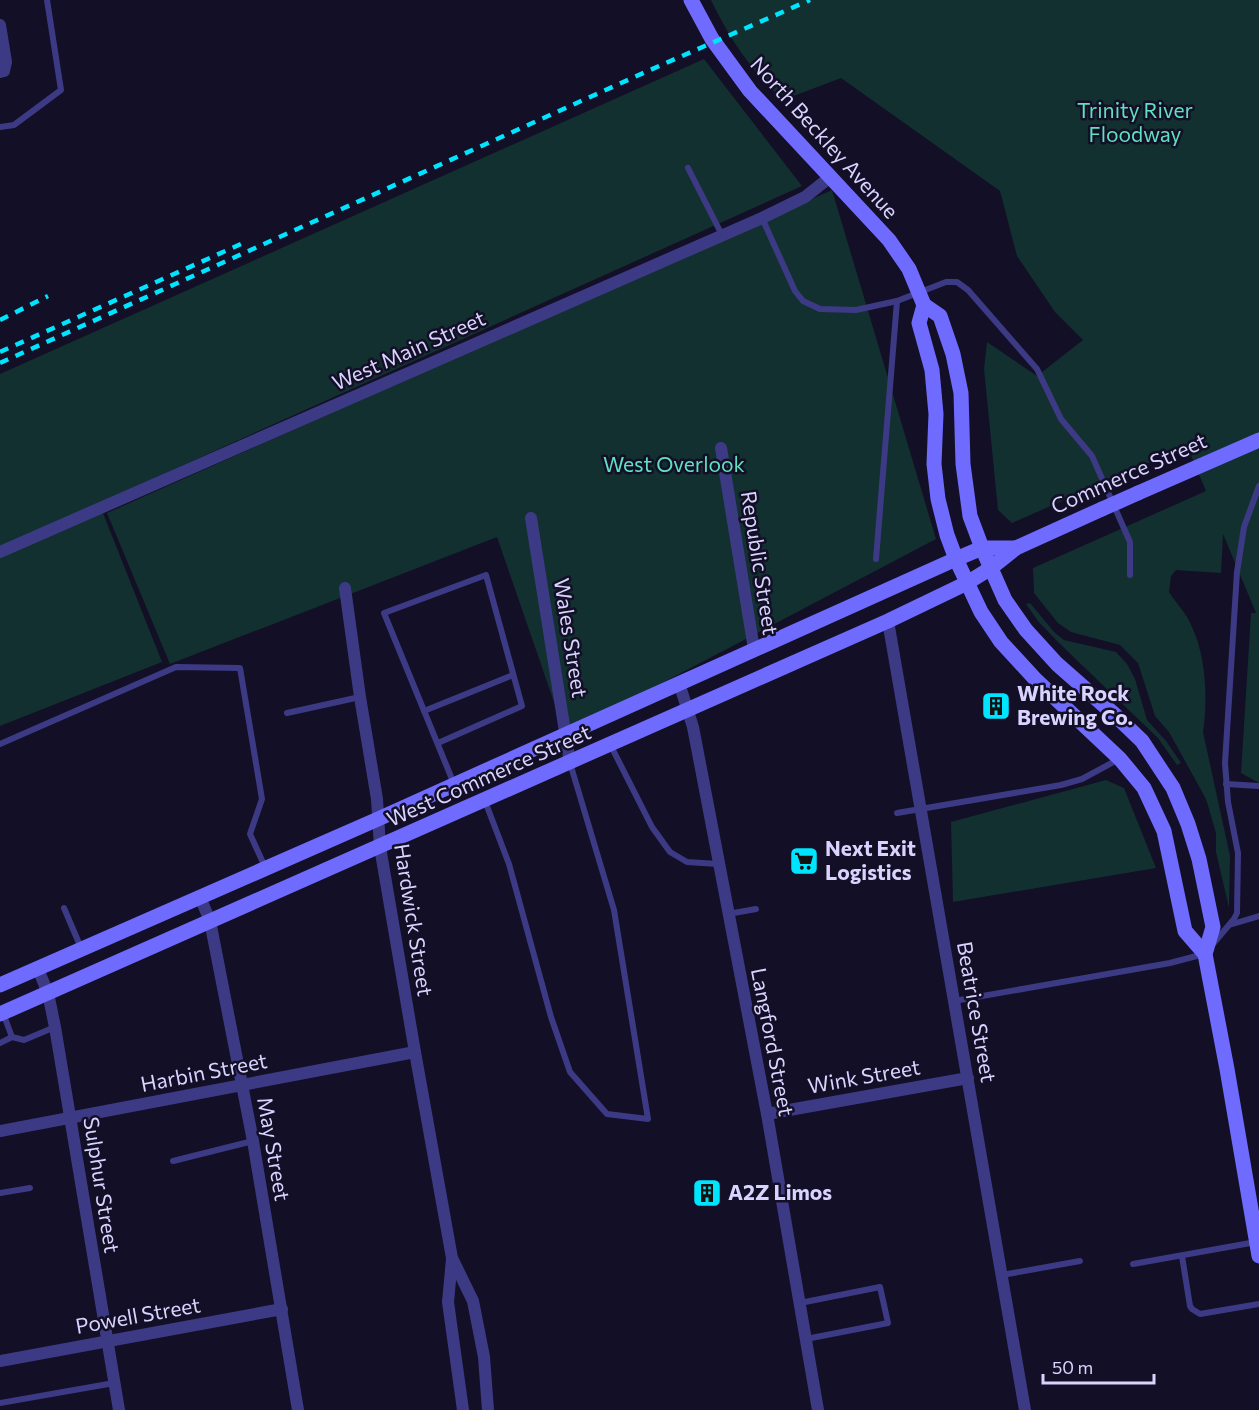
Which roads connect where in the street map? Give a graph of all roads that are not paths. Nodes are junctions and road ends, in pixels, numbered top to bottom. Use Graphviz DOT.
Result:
graph roads {
  1 [pos="47,0"];
  2 [pos="691,0"];
  3 [pos="0,25"];
  4 [pos="2,71"];
  5 [pos="0,127"];
  6 [pos="688,168"];
  7 [pos="829,178"];
  8 [pos="762,218"];
  9 [pos="722,235"];
  10 [pos="922,299"];
  11 [pos="897,301"];
  12 [pos="1258,442"];
  13 [pos="721,448"];
  14 [pos="1259,486"];
  15 [pos="531,518"];
  16 [pos="982,548"];
  17 [pos="1016,548"];
  18 [pos="0,552"];
  19 [pos="876,559"];
  20 [pos="956,559"];
  21 [pos="991,568"];
  22 [pos="1130,575"];
  23 [pos="967,583"];
  24 [pos="345,588"];
  25 [pos="888,621"];
  26 [pos="754,650"];
  27 [pos="513,675"];
  28 [pos="679,683"];
  29 [pos="360,697"];
  30 [pos="423,711"];
  31 [pos="689,711"];
  32 [pos="287,713"];
  33 [pos="565,734"];
  34 [pos="1142,741"];
  35 [pos="438,743"];
  36 [pos="0,744"];
  37 [pos="611,745"];
  38 [pos="1120,759"];
  39 [pos="570,764"];
  40 [pos="454,784"];
  41 [pos="1226,784"];
  42 [pos="1259,786"];
  43 [pos="484,801"];
  44 [pos="920,809"];
  45 [pos="897,813"];
  46 [pos="378,819"];
  47 [pos="380,847"];
  48 [pos="718,864"];
  49 [pos="266,868"];
  50 [pos="200,897"];
  51 [pos="64,908"];
  52 [pos="756,909"];
  53 [pos="728,914"];
  54 [pos="1259,916"];
  55 [pos="210,921"];
  56 [pos="1228,926"];
  57 [pos="81,949"];
  58 [pos="1205,954"];
  59 [pos="38,969"];
  60 [pos="0,985"];
  61 [pos="48,993"];
  62 [pos="954,1001"];
  63 [pos="1,1014"];
  64 [pos="55,1027"];
  65 [pos="12,1037"];
  66 [pos="0,1043"];
  67 [pos="415,1052"];
  68 [pos="968,1078"];
  69 [pos="242,1086"];
  70 [pos="767,1114"];
  71 [pos="70,1118"];
  72 [pos="0,1131"];
  73 [pos="253,1141"];
  74 [pos="173,1161"];
  75 [pos="30,1188"];
  76 [pos="0,1193"];
  77 [pos="1258,1249"];
  78 [pos="1182,1256"];
  79 [pos="452,1258"];
  80 [pos="1080,1261"];
  81 [pos="1133,1264"];
  82 [pos="1002,1275"];
  83 [pos="800,1304"];
  84 [pos="1259,1304"];
  85 [pos="282,1309"];
  86 [pos="806,1340"];
  87 [pos="107,1341"];
  88 [pos="0,1361"];
  89 [pos="114,1383"];
  90 [pos="0,1403"];
  91 [pos="119,1410"];
  92 [pos="298,1410"];
  93 [pos="463,1410"];
  94 [pos="488,1410"];
  95 [pos="818,1410"];
  96 [pos="1026,1410"];
  1 -- 5 [label="lane"];
  2 -- 7 [label="main road, North Beckley Avenue"];
  3 -- 4 [label="street"];
  6 -- 9 [label="lane"];
  7 -- 8 [label="street, West Main Street"];
  7 -- 10 [label="main road, North Beckley Avenue"];
  8 -- 9 [label="street, West Main Street"];
  8 -- 11 [label="lane"];
  9 -- 18 [label="street, West Main Street"];
  10 -- 11 [label="lane"];
  10 -- 16 [label="main road, North Beckley Avenue"];
  10 -- 20 [label="main road, North Beckley Avenue"];
  10 -- 22 [label="lane"];
  11 -- 19 [label="lane"];
  12 -- 17 [label="main road, Commerce Street, bridge"];
  13 -- 26 [label="street, Republic Street"];
  14 -- 41 [label="lane"];
  15 -- 33 [label="street, Wales Street"];
  16 -- 17 [label="main road, Commerce Street"];
  16 -- 20 [label="main road, West Commerce Street"];
  16 -- 21 [label="main road, North Beckley Avenue"];
  17 -- 21 [label="main road, Commerce Street"];
  20 -- 23 [label="main road, North Beckley Avenue"];
  20 -- 26 [label="main road, West Commerce Street"];
  21 -- 23 [label="main road, West Commerce Street"];
  21 -- 34 [label="main road, North Beckley Avenue"];
  23 -- 25 [label="main road, West Commerce Street"];
  23 -- 38 [label="main road, North Beckley Avenue"];
  24 -- 29 [label="street, Hardwick Street"];
  25 -- 31 [label="main road, West Commerce Street"];
  25 -- 44 [label="street, Beatrice Street"];
  26 -- 28 [label="main road, West Commerce Street"];
  27 -- 30 [label="lane"];
  27 -- 30 [label="lane"];
  27 -- 35 [label="lane"];
  28 -- 31 [label="street, Langford Street"];
  28 -- 33 [label="main road, West Commerce Street"];
  29 -- 32 [label="lane"];
  29 -- 46 [label="street, Hardwick Street"];
  30 -- 35 [label="lane"];
  31 -- 37 [label="main road, West Commerce Street"];
  31 -- 48 [label="street, Langford Street"];
  33 -- 39 [label="street, Wales Street"];
  33 -- 40 [label="main road, West Commerce Street"];
  34 -- 38 [label="main road"];
  34 -- 58 [label="main road, North Beckley Avenue"];
  35 -- 40 [label="lane"];
  36 -- 49 [label="lane"];
  37 -- 39 [label="main road, West Commerce Street"];
  37 -- 48 [label="lane"];
  38 -- 44 [label="lane"];
  38 -- 58 [label="main road, North Beckley Avenue"];
  39 -- 43 [label="main road, West Commerce Street"];
  39 -- 43 [label="lane"];
  40 -- 46 [label="main road, West Commerce Street"];
  41 -- 42 [label="lane"];
  41 -- 56 [label="lane"];
  43 -- 47 [label="main road, West Commerce Street"];
  44 -- 45 [label="lane"];
  44 -- 62 [label="street, Beatrice Street"];
  46 -- 47 [label="street, Hardwick Street"];
  46 -- 49 [label="main road, West Commerce Street"];
  47 -- 55 [label="main road, West Commerce Street"];
  47 -- 67 [label="street, Hardwick Street"];
  48 -- 53 [label="street, Langford Street"];
  49 -- 50 [label="main road, West Commerce Street"];
  50 -- 55 [label="street, May Street"];
  50 -- 57 [label="main road, West Commerce Street"];
  51 -- 57 [label="lane"];
  52 -- 53 [label="lane"];
  53 -- 70 [label="street, Langford Street"];
  54 -- 56 [label="lane"];
  55 -- 61 [label="main road, West Commerce Street"];
  55 -- 69 [label="street, May Street"];
  56 -- 58 [label="lane"];
  57 -- 59 [label="main road, West Commerce Street"];
  58 -- 62 [label="lane"];
  58 -- 77 [label="main road, North Beckley Avenue"];
  59 -- 60 [label="main road, West Commerce Street"];
  59 -- 61 [label="street, Sulphur Street"];
  61 -- 63 [label="main road, West Commerce Street"];
  61 -- 64 [label="street, Sulphur Street"];
  62 -- 68 [label="street, Beatrice Street"];
  63 -- 65 [label="lane"];
  64 -- 65 [label="lane"];
  64 -- 71 [label="street, Sulphur Street"];
  65 -- 66 [label="lane"];
  67 -- 69 [label="street, Harbin Street"];
  67 -- 79 [label="street, Hardwick Street"];
  68 -- 70 [label="street, Wink Street"];
  68 -- 82 [label="street, Beatrice Street"];
  69 -- 71 [label="street, Harbin Street"];
  69 -- 73 [label="street, May Street"];
  70 -- 83 [label="street, Langford Street"];
  71 -- 72 [label="street, Harbin Street"];
  71 -- 87 [label="street, Sulphur Street"];
  73 -- 74 [label="lane"];
  73 -- 85 [label="street, May Street"];
  75 -- 76 [label="lane"];
  77 -- 78 [label="lane"];
  78 -- 81 [label="lane"];
  78 -- 84 [label="lane"];
  79 -- 93 [label="street, Hardwick Street"];
  79 -- 94 [label="street, Hardwick Street"];
  80 -- 82 [label="lane"];
  82 -- 96 [label="street, Beatrice Street"];
  83 -- 86 [label="street, Langford Street"];
  83 -- 86 [label="lane"];
  85 -- 87 [label="street, Powell Street"];
  85 -- 92 [label="street, May Street"];
  86 -- 95 [label="street, Langford Street"];
  87 -- 88 [label="street, Powell Street"];
  87 -- 89 [label="street, Sulphur Street"];
  89 -- 90 [label="lane"];
  89 -- 91 [label="street, Sulphur Street"];
}
